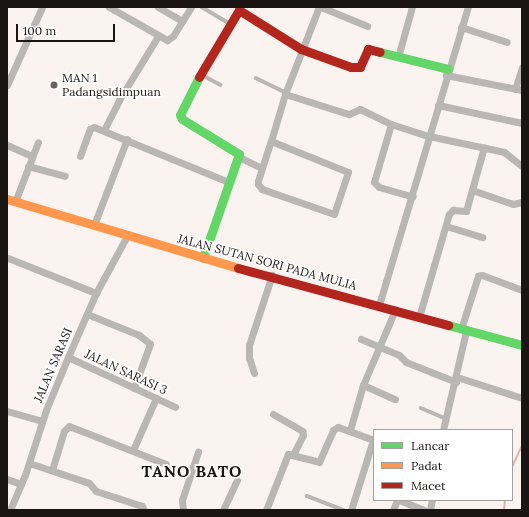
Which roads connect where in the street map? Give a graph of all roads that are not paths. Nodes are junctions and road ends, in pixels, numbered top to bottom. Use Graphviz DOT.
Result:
graph roads {
  1 [pos="42,7"];
  2 [pos="109,7"];
  3 [pos="158,7"];
  4 [pos="191,7"];
  5 [pos="202,7"];
  6 [pos="310,7"];
  7 [pos="412,7"];
  8 [pos="468,7"];
  9 [pos="319,8"];
  10 [pos="182,21"];
  11 [pos="230,24"];
  12 [pos="367,26"];
  13 [pos="462,27"];
  14 [pos="158,36"];
  15 [pos="507,42"];
  16 [pos="301,49"];
  17 [pos="398,57"];
  18 [pos="522,67"];
  19 [pos="447,72"];
  20 [pos="201,74"];
  21 [pos="256,78"];
  22 [pos="7,85"];
  23 [pos="221,85"];
  24 [pos="518,89"];
  25 [pos="286,93"];
  26 [pos="438,105"];
  27 [pos="522,123"];
  28 [pos="391,124"];
  29 [pos="104,130"];
  30 [pos="429,136"];
  31 [pos="127,138"];
  32 [pos="271,141"];
  33 [pos="38,142"];
  34 [pos="7,145"];
  35 [pos="484,147"];
  36 [pos="32,156"];
  37 [pos="80,156"];
  38 [pos="239,158"];
  39 [pos="28,166"];
  40 [pos="522,166"];
  41 [pos="262,168"];
  42 [pos="66,176"];
  43 [pos="229,182"];
  44 [pos="472,190"];
  45 [pos="412,197"];
  46 [pos="11,200"];
  47 [pos="522,202"];
  48 [pos="94,224"];
  49 [pos="446,226"];
  50 [pos="128,234"];
  51 [pos="482,237"];
  52 [pos="8,258"];
  53 [pos="203,258"];
  54 [pos="272,275"];
  55 [pos="522,290"];
  56 [pos="96,293"];
  57 [pos="378,305"];
  58 [pos="394,310"];
  59 [pos="87,314"];
  60 [pos="419,317"];
  61 [pos="464,330"];
  62 [pos="361,339"];
  63 [pos="522,345"];
  64 [pos="378,346"];
  65 [pos="68,357"];
  66 [pos="254,373"];
  67 [pos="456,379"];
  68 [pos="363,385"];
  69 [pos="134,388"];
  70 [pos="156,398"];
  71 [pos="522,398"];
  72 [pos="395,399"];
  73 [pos="175,407"];
  74 [pos="421,408"];
  75 [pos="7,410"];
  76 [pos="273,414"];
  77 [pos="446,418"];
  78 [pos="42,421"];
  79 [pos="443,429"];
  80 [pos="350,430"];
  81 [pos="133,450"];
  82 [pos="198,452"];
  83 [pos="294,453"];
  84 [pos="29,463"];
  85 [pos="166,464"];
  86 [pos="52,470"];
  87 [pos="7,479"];
  88 [pos="237,480"];
  89 [pos="21,484"];
  90 [pos="307,496"];
  91 [pos="398,501"];
  92 [pos="401,501"];
  93 [pos="10,510"];
  94 [pos="144,510"];
  95 [pos="183,510"];
  96 [pos="222,510"];
  97 [pos="266,510"];
  98 [pos="343,510"];
  99 [pos="351,510"];
  100 [pos="393,510"];
  101 [pos="424,510"];
  1 -- 22 [label="street"];
  2 -- 14 [label="street"];
  3 -- 10 [label="street"];
  4 -- 10 [label="street"];
  5 -- 11 [label="lane"];
  6 -- 9 [label="street"];
  7 -- 17 [label="street"];
  8 -- 13 [label="street"];
  9 -- 12 [label="street"];
  9 -- 16 [label="street"];
  10 -- 14 [label="street"];
  11 -- 16 [label="street"];
  11 -- 20 [label="street"];
  13 -- 15 [label="street"];
  13 -- 19 [label="street"];
  14 -- 29 [label="street"];
  16 -- 17 [label="street"];
  16 -- 25 [label="street"];
  17 -- 19 [label="street"];
  18 -- 24 [label="street"];
  19 -- 24 [label="street"];
  19 -- 26 [label="street"];
  20 -- 23 [label="lane"];
  20 -- 38 [label="street"];
  21 -- 25 [label="lane"];
  25 -- 28 [label="street"];
  25 -- 32 [label="street"];
  26 -- 27 [label="street"];
  26 -- 30 [label="street"];
  28 -- 30 [label="street"];
  28 -- 45 [label="street"];
  29 -- 31 [label="street"];
  29 -- 37 [label="street"];
  30 -- 35 [label="street"];
  30 -- 45 [label="street"];
  31 -- 43 [label="street"];
  31 -- 48 [label="street"];
  32 -- 41 [label="street"];
  32 -- 41 [label="street"];
  33 -- 36 [label="street"];
  34 -- 36 [label="street"];
  35 -- 40 [label="street"];
  35 -- 44 [label="street"];
  36 -- 39 [label="street"];
  38 -- 41 [label="street"];
  38 -- 43 [label="street"];
  39 -- 42 [label="street"];
  39 -- 46 [label="street"];
  43 -- 53 [label="street"];
  44 -- 47 [label="street"];
  44 -- 49 [label="street"];
  45 -- 57 [label="street"];
  46 -- 48 [label="street, JALAN SUTAN SORI PADA MULIA"];
  48 -- 50 [label="street, JALAN SUTAN SORI PADA MULIA"];
  49 -- 51 [label="street"];
  49 -- 60 [label="street"];
  50 -- 53 [label="street, JALAN SUTAN SORI PADA MULIA"];
  50 -- 56 [label="street, JALAN SARASI"];
  52 -- 56 [label="street"];
  53 -- 54 [label="street, JALAN SUTAN SORI PADA MULIA"];
  54 -- 57 [label="street, JALAN SUTAN SORI PADA MULIA"];
  54 -- 66 [label="street"];
  55 -- 61 [label="street"];
  56 -- 59 [label="street, JALAN SARASI"];
  57 -- 58 [label="street, JALAN SUTAN SORI PADA MULIA"];
  58 -- 60 [label="street, JALAN SUTAN SORI PADA MULIA"];
  58 -- 64 [label="street"];
  59 -- 65 [label="street, JALAN SARASI"];
  59 -- 69 [label="street"];
  60 -- 61 [label="street, JALAN SUTAN SORI PADA MULIA"];
  61 -- 63 [label="street, JALAN SUTAN SORI PADA MULIA"];
  61 -- 67 [label="street"];
  62 -- 64 [label="street"];
  64 -- 67 [label="street"];
  64 -- 68 [label="street"];
  65 -- 69 [label="street, JALAN SARASI 3"];
  65 -- 78 [label="street, JALAN SARASI"];
  67 -- 71 [label="street"];
  67 -- 77 [label="street"];
  68 -- 72 [label="street"];
  68 -- 80 [label="street"];
  69 -- 70 [label="street, JALAN SARASI 3"];
  70 -- 73 [label="street, JALAN SARASI 3"];
  70 -- 81 [label="street"];
  74 -- 77 [label="lane"];
  75 -- 78 [label="street"];
  76 -- 83 [label="street"];
  77 -- 79 [label="street"];
  78 -- 84 [label="street, JALAN SARASI"];
  80 -- 83 [label="street"];
  80 -- 99 [label="street"];
  81 -- 85 [label="street"];
  81 -- 86 [label="street"];
  82 -- 95 [label="street"];
  83 -- 97 [label="street"];
  84 -- 86 [label="street"];
  84 -- 89 [label="street, JALAN SARASI"];
  86 -- 94 [label="street"];
  87 -- 89 [label="street"];
  88 -- 96 [label="street"];
  89 -- 93 [label="street, JALAN SARASI"];
  90 -- 98 [label="lane"];
  91 -- 100 [label="street"];
  92 -- 101 [label="street"];
}
